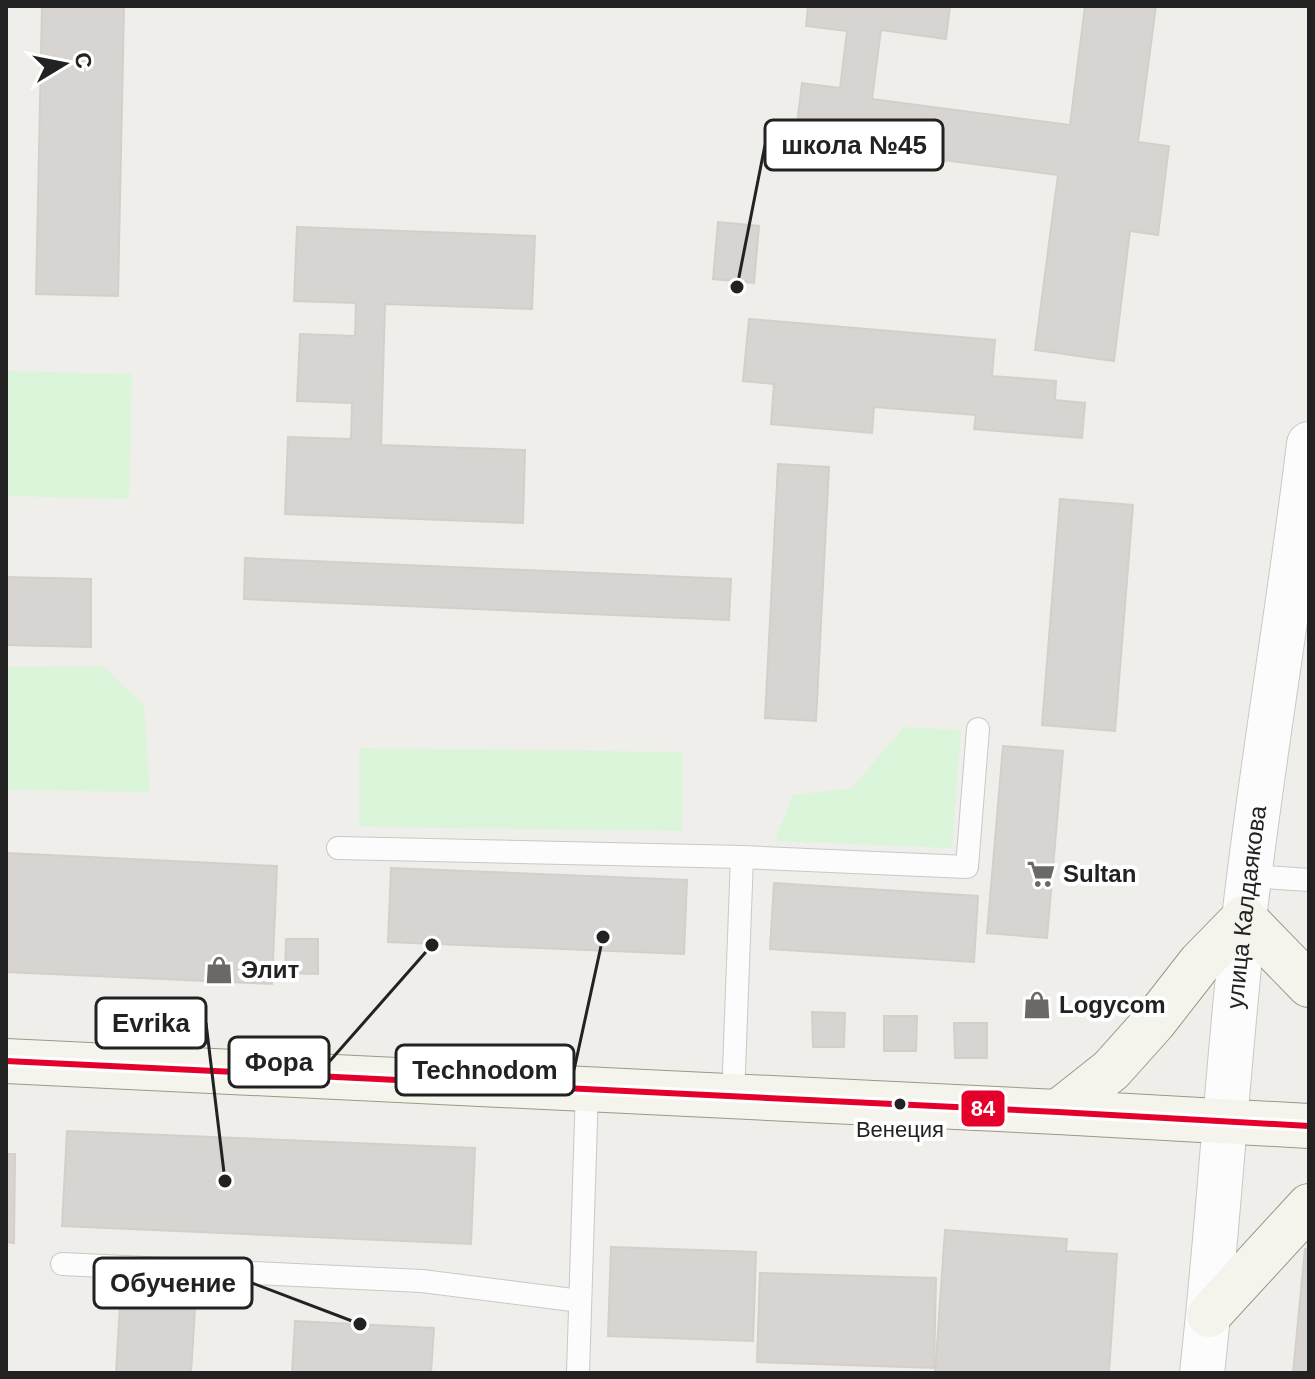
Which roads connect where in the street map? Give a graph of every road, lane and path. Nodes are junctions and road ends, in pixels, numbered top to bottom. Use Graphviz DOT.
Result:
graph roads {
  1 [pos="1309,444"];
  2 [pos="978,729"];
  3 [pos="338,848"];
  4 [pos="742,857"];
  5 [pos="1309,880"];
  6 [pos="1247,897"];
  7 [pos="1309,985"];
  8 [pos="6,1061"];
  9 [pos="587,1089"];
  10 [pos="733,1097"];
  11 [pos="1058,1112"];
  12 [pos="1224,1120"];
  13 [pos="1309,1126"];
  14 [pos="1309,1206"];
  15 [pos="62,1264"];
  16 [pos="580,1301"];
  17 [pos="1209,1315"];
  18 [pos="578,1373"];
  19 [pos="1202,1373"];
  1 -- 6 [label="street, улица Калдаякова"];
  2 -- 4 [label="lane"];
  3 -- 4 [label="lane"];
  4 -- 10 [label="lane"];
  5 -- 6 [label="lane"];
  6 -- 7 [label="main road"];
  6 -- 11 [label="main road"];
  6 -- 12 [label="street, улица Калдаякова"];
  8 -- 9 [label="main road"];
  9 -- 10 [label="main road"];
  9 -- 16 [label="lane"];
  10 -- 11 [label="main road"];
  11 -- 12 [label="main road"];
  12 -- 13 [label="main road"];
  12 -- 17 [label="street, улица Калдаякова"];
  14 -- 17 [label="main road"];
  15 -- 16 [label="lane"];
  16 -- 18 [label="lane"];
  17 -- 19 [label="street, улица Калдаякова"];
}
